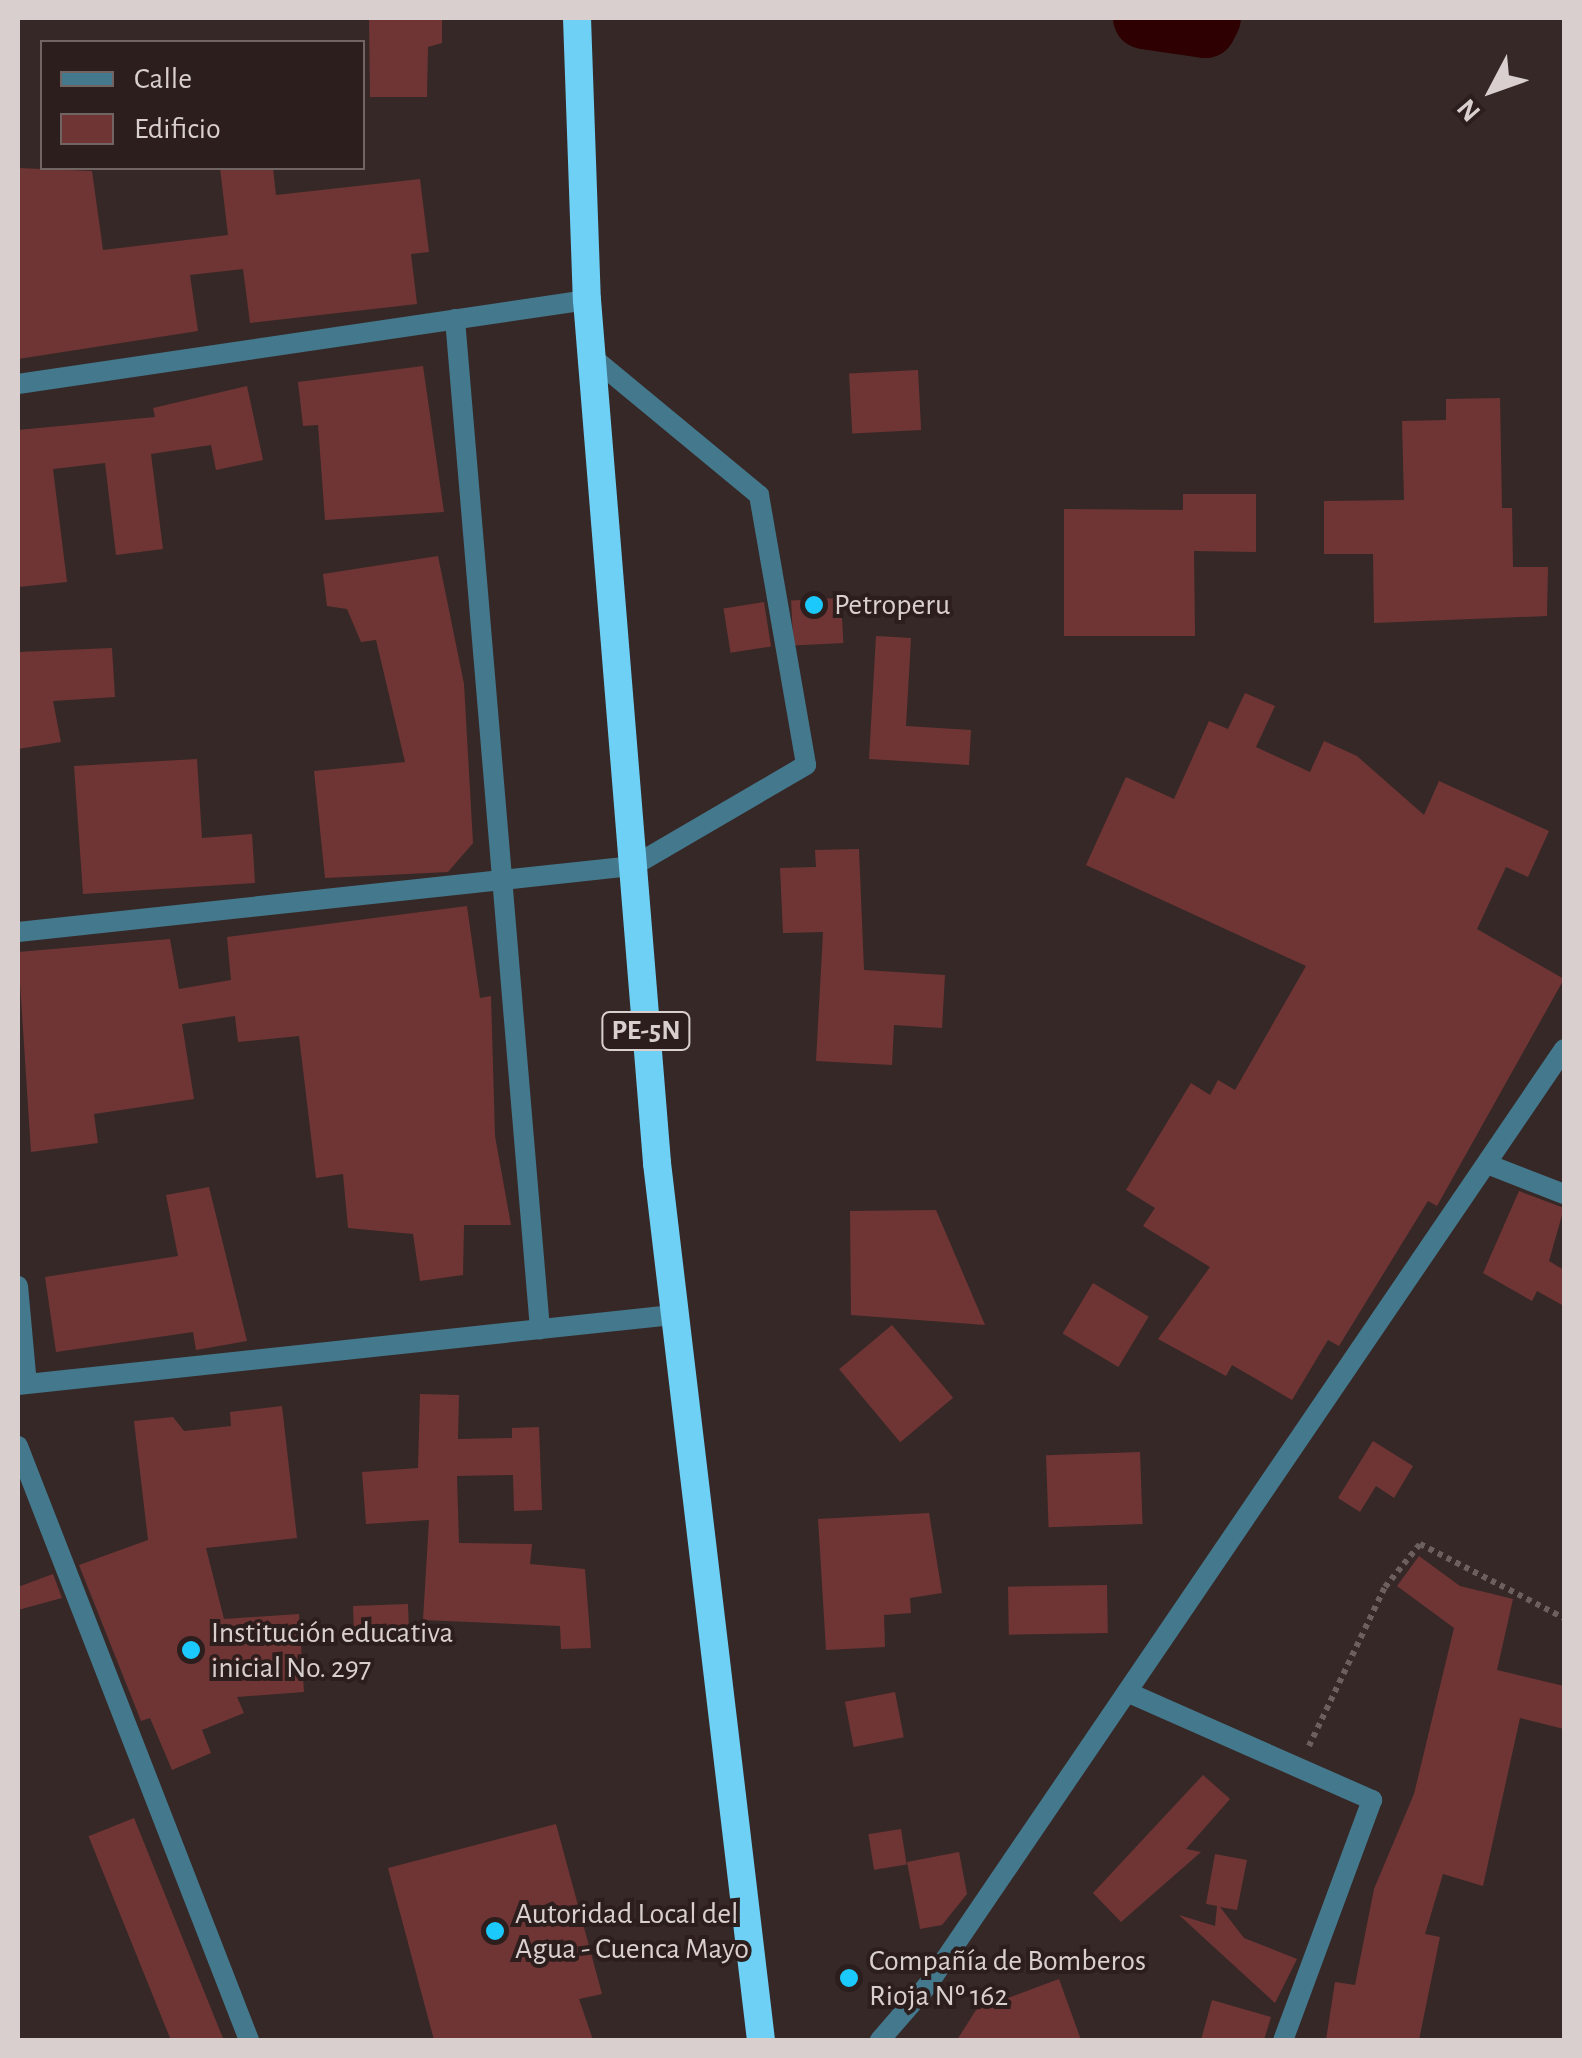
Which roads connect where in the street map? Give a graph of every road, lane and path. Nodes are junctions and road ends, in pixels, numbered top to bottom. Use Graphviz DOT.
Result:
graph roads {
  1 [pos="578,18"];
  2 [pos="587,300"];
  3 [pos="455,319"];
  4 [pos="592,357"];
  5 [pos="18,384"];
  6 [pos="633,866"];
  7 [pos="504,880"];
  8 [pos="18,932"];
  9 [pos="1564,1049"];
  10 [pos="1487,1164"];
  11 [pos="1564,1194"];
  12 [pos="18,1286"];
  13 [pos="672,1315"];
  14 [pos="540,1329"];
  15 [pos="22,1385"];
  16 [pos="18,1446"];
  17 [pos="1564,1618"];
  18 [pos="1127,1692"];
  19 [pos="1302,1765"];
  20 [pos="249,2040"];
  21 [pos="761,2040"];
  22 [pos="880,2040"];
  23 [pos="1283,2040"];
  1 -- 2 [label="highway, PE-5N"];
  2 -- 3 [label="street"];
  2 -- 4 [label="highway, PE-5N"];
  3 -- 5 [label="street"];
  3 -- 7 [label="street"];
  4 -- 6 [label="highway, PE-5N"];
  4 -- 6 [label="street"];
  6 -- 7 [label="street"];
  6 -- 13 [label="highway, PE-5N"];
  7 -- 8 [label="street"];
  7 -- 14 [label="street"];
  9 -- 10 [label="street"];
  10 -- 11 [label="street"];
  10 -- 18 [label="street"];
  12 -- 15 [label="street"];
  13 -- 14 [label="street"];
  13 -- 21 [label="highway, PE-5N"];
  14 -- 15 [label="street"];
  16 -- 20 [label="street"];
  17 -- 19 [label="path"];
  18 -- 19 [label="street"];
  18 -- 22 [label="street"];
  19 -- 23 [label="street"];
}
